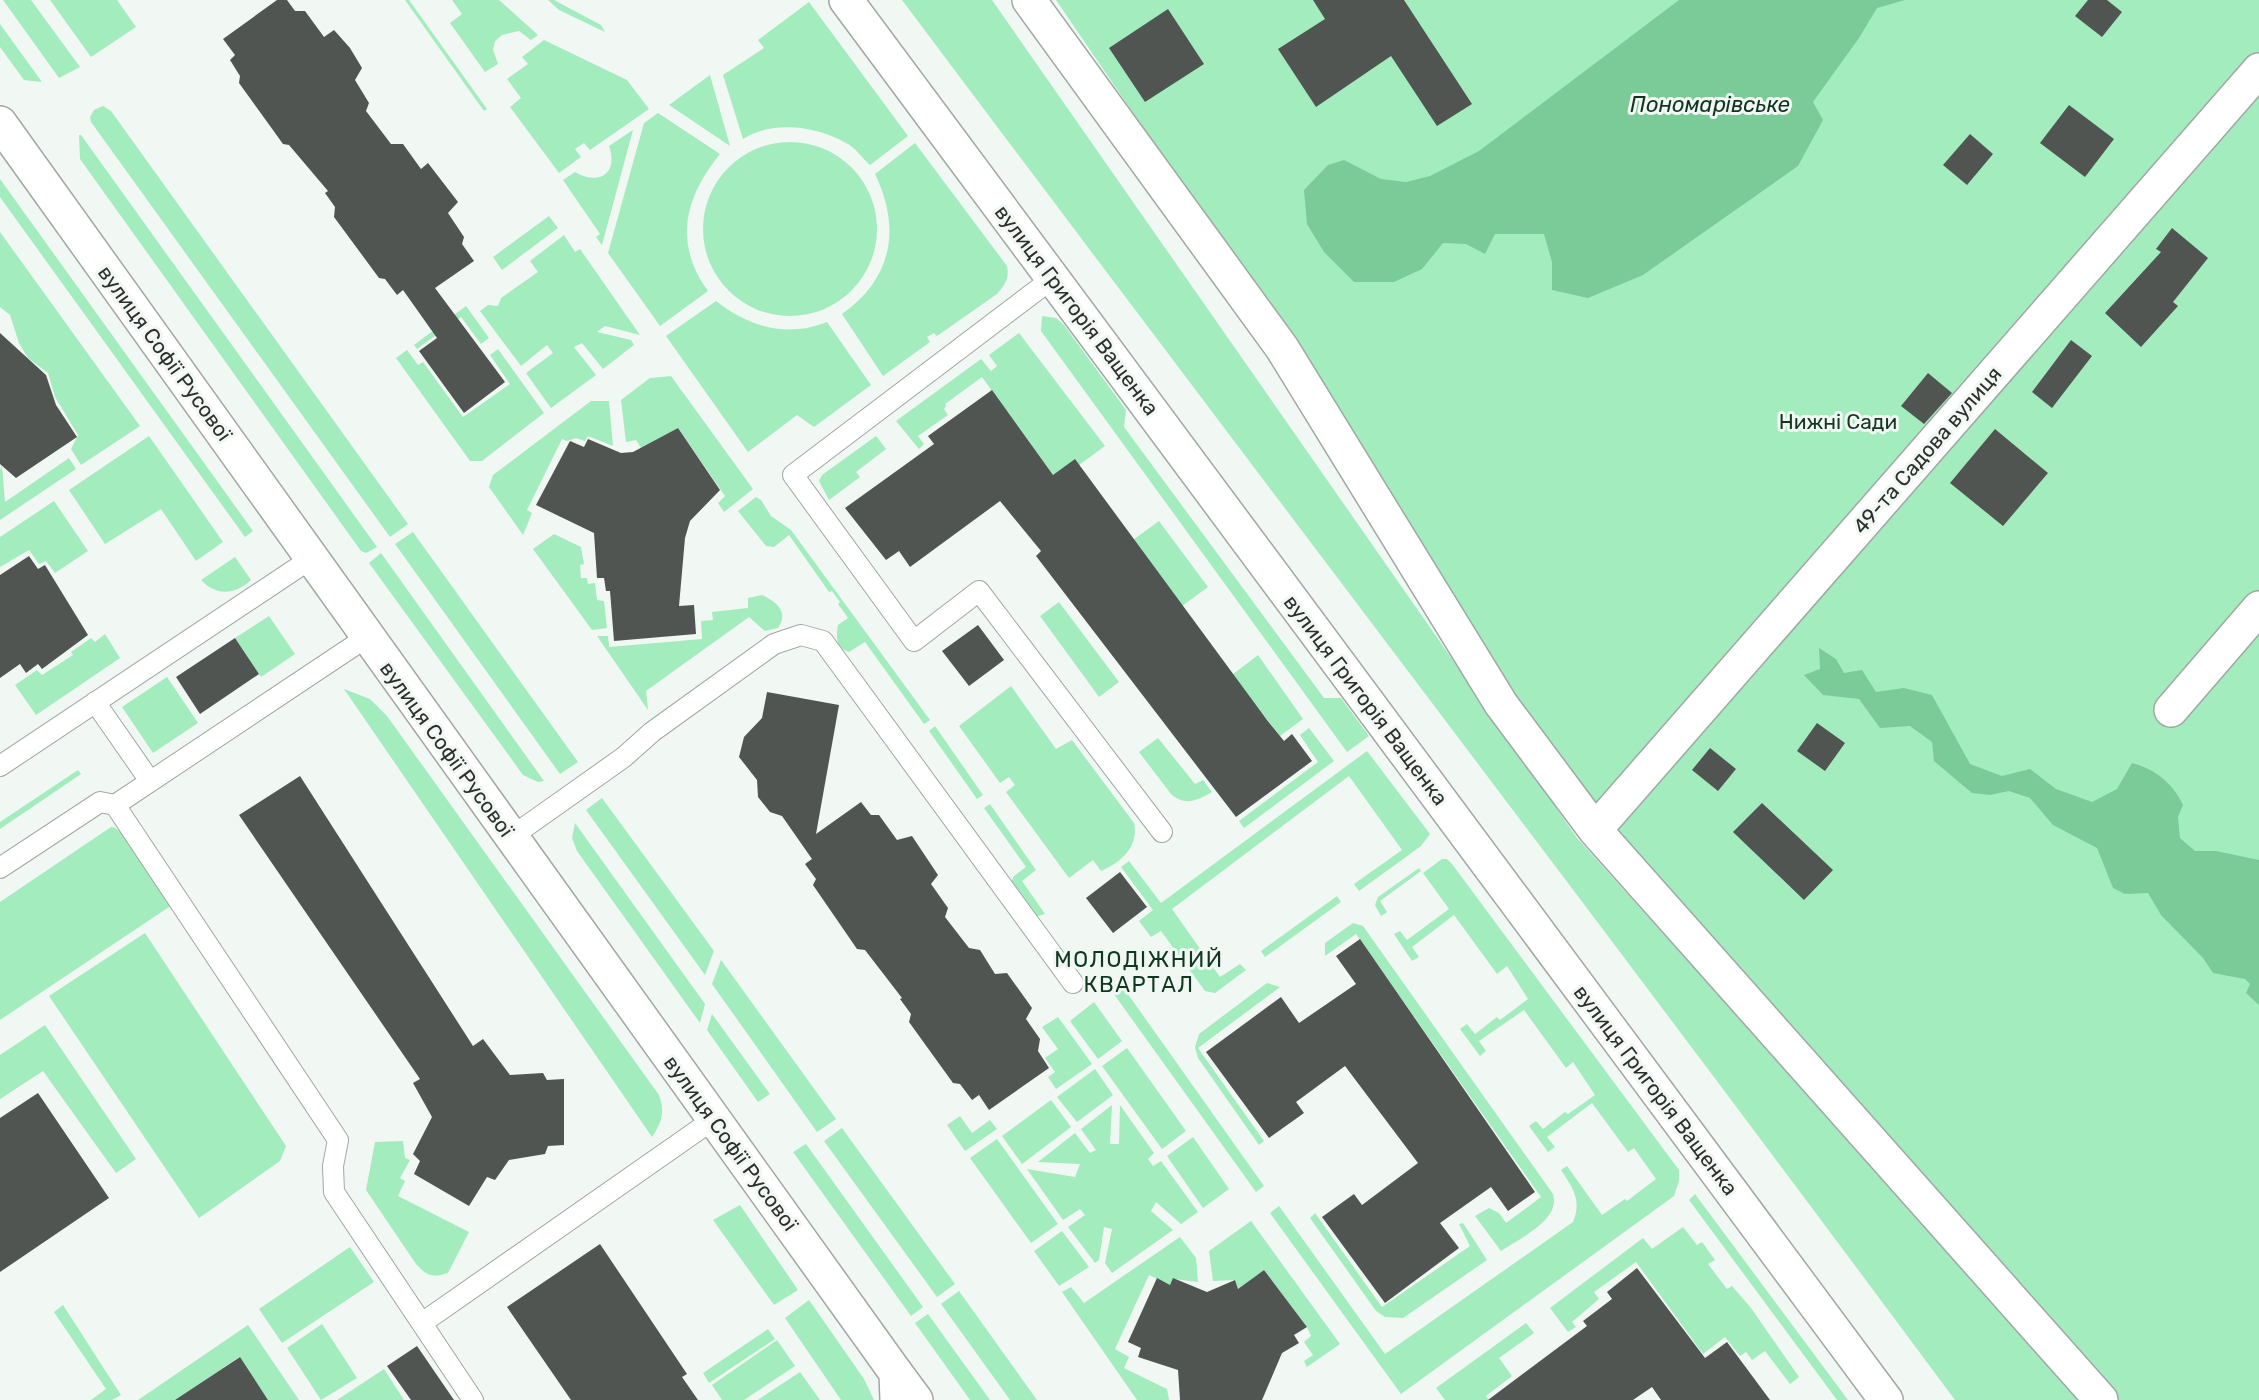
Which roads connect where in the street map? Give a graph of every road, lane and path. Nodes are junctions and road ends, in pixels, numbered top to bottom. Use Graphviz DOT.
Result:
graph roads {
  1 [pos="846,0"];
  2 [pos="1029,0"];
  3 [pos="2259,70"];
  4 [pos="0,123"];
  5 [pos="1053,278"];
  6 [pos="312,558"];
  7 [pos="2259,608"];
  8 [pos="367,638"];
  9 [pos="95,702"];
  10 [pos="2171,710"];
  11 [pos="0,766"];
  12 [pos="150,781"];
  13 [pos="115,805"];
  14 [pos="1595,830"];
  15 [pos="1162,832"];
  16 [pos="511,837"];
  17 [pos="0,868"];
  18 [pos="1073,983"];
  19 [pos="714,1119"];
  20 [pos="422,1323"];
  21 [pos="896,1386"];
  22 [pos="473,1400"];
  23 [pos="916,1400"];
  24 [pos="1886,1400"];
  25 [pos="2101,1400"];
  1 -- 5 [label="street, вулиця Григорія Ващенка"];
  2 -- 14 [label="street"];
  3 -- 14 [label="street, 49-та Садова вулиця"];
  4 -- 6 [label="street, вулиця Софії Русової"];
  5 -- 15 [label="lane"];
  5 -- 24 [label="street, вулиця Григорія Ващенка"];
  6 -- 8 [label="street, вулиця Софії Русової"];
  6 -- 9 [label="lane"];
  7 -- 10 [label="street"];
  8 -- 12 [label="lane"];
  8 -- 16 [label="street, вулиця Софії Русової"];
  9 -- 11 [label="lane"];
  9 -- 12 [label="lane"];
  12 -- 13 [label="lane"];
  13 -- 17 [label="lane"];
  13 -- 20 [label="lane"];
  14 -- 25 [label="street"];
  16 -- 18 [label="lane"];
  16 -- 19 [label="street, вулиця Софії Русової"];
  19 -- 20 [label="lane"];
  19 -- 21 [label="street, вулиця Софії Русової"];
  20 -- 22 [label="lane"];
  21 -- 23 [label="street, вулиця Софії Русової"];
}
